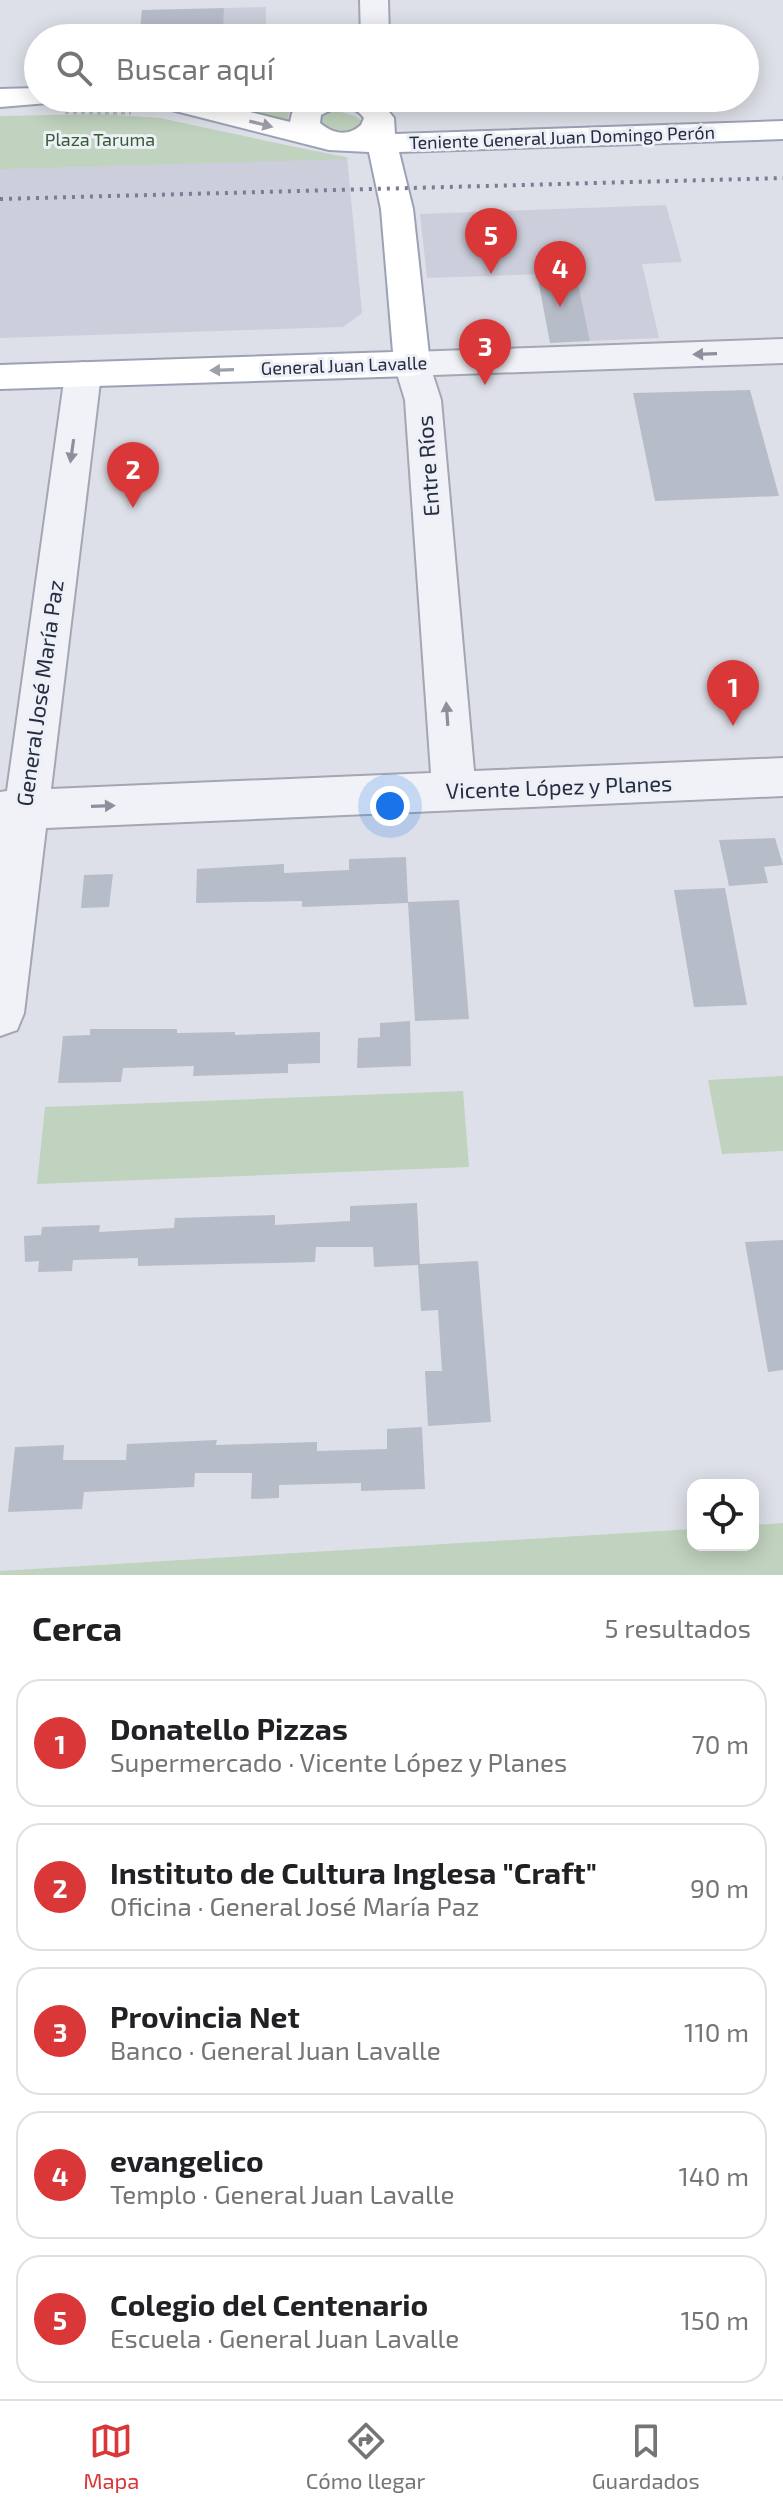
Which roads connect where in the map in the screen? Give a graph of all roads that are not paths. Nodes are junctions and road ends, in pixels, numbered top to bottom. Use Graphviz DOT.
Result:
graph roads {
  1 [pos="374,0"];
  2 [pos="375,24"];
  3 [pos="0,98"];
  4 [pos="24,102"];
  5 [pos="179,112"];
  6 [pos="309,112"];
  7 [pos="380,121"];
  8 [pos="783,130"];
  9 [pos="335,141"];
  10 [pos="783,351"];
  11 [pos="412,364"];
  12 [pos="83,374"];
  13 [pos="0,377"];
  14 [pos="783,777"];
  15 [pos="454,791"];
  16 [pos="12,810"];
  17 [pos="0,1013"];
  1 -- 2 [label="street"];
  3 -- 4 [label="main road"];
  5 -- 9 [label="main road, Teniente General Juan Domingo Perón, one-way"];
  6 -- 9 [label="main road"];
  7 -- 8 [label="main road, Teniente General Juan Domingo Perón"];
  7 -- 9 [label="main road, Teniente General Juan Domingo Perón"];
  7 -- 11 [label="main road, Entre Ríos"];
  10 -- 11 [label="street, General Juan Lavalle, one-way"];
  11 -- 12 [label="main road, General Juan Lavalle, one-way"];
  15 -- 11 [label="street, Entre Ríos, one-way"];
  12 -- 13 [label="main road, General Juan Lavalle"];
  12 -- 16 [label="street, General José María Paz, one-way"];
  14 -- 15 [label="street, Vicente López y Planes"];
  16 -- 15 [label="street, Vicente López y Planes, one-way"];
  16 -- 17 [label="street, General José María Paz"];
}
